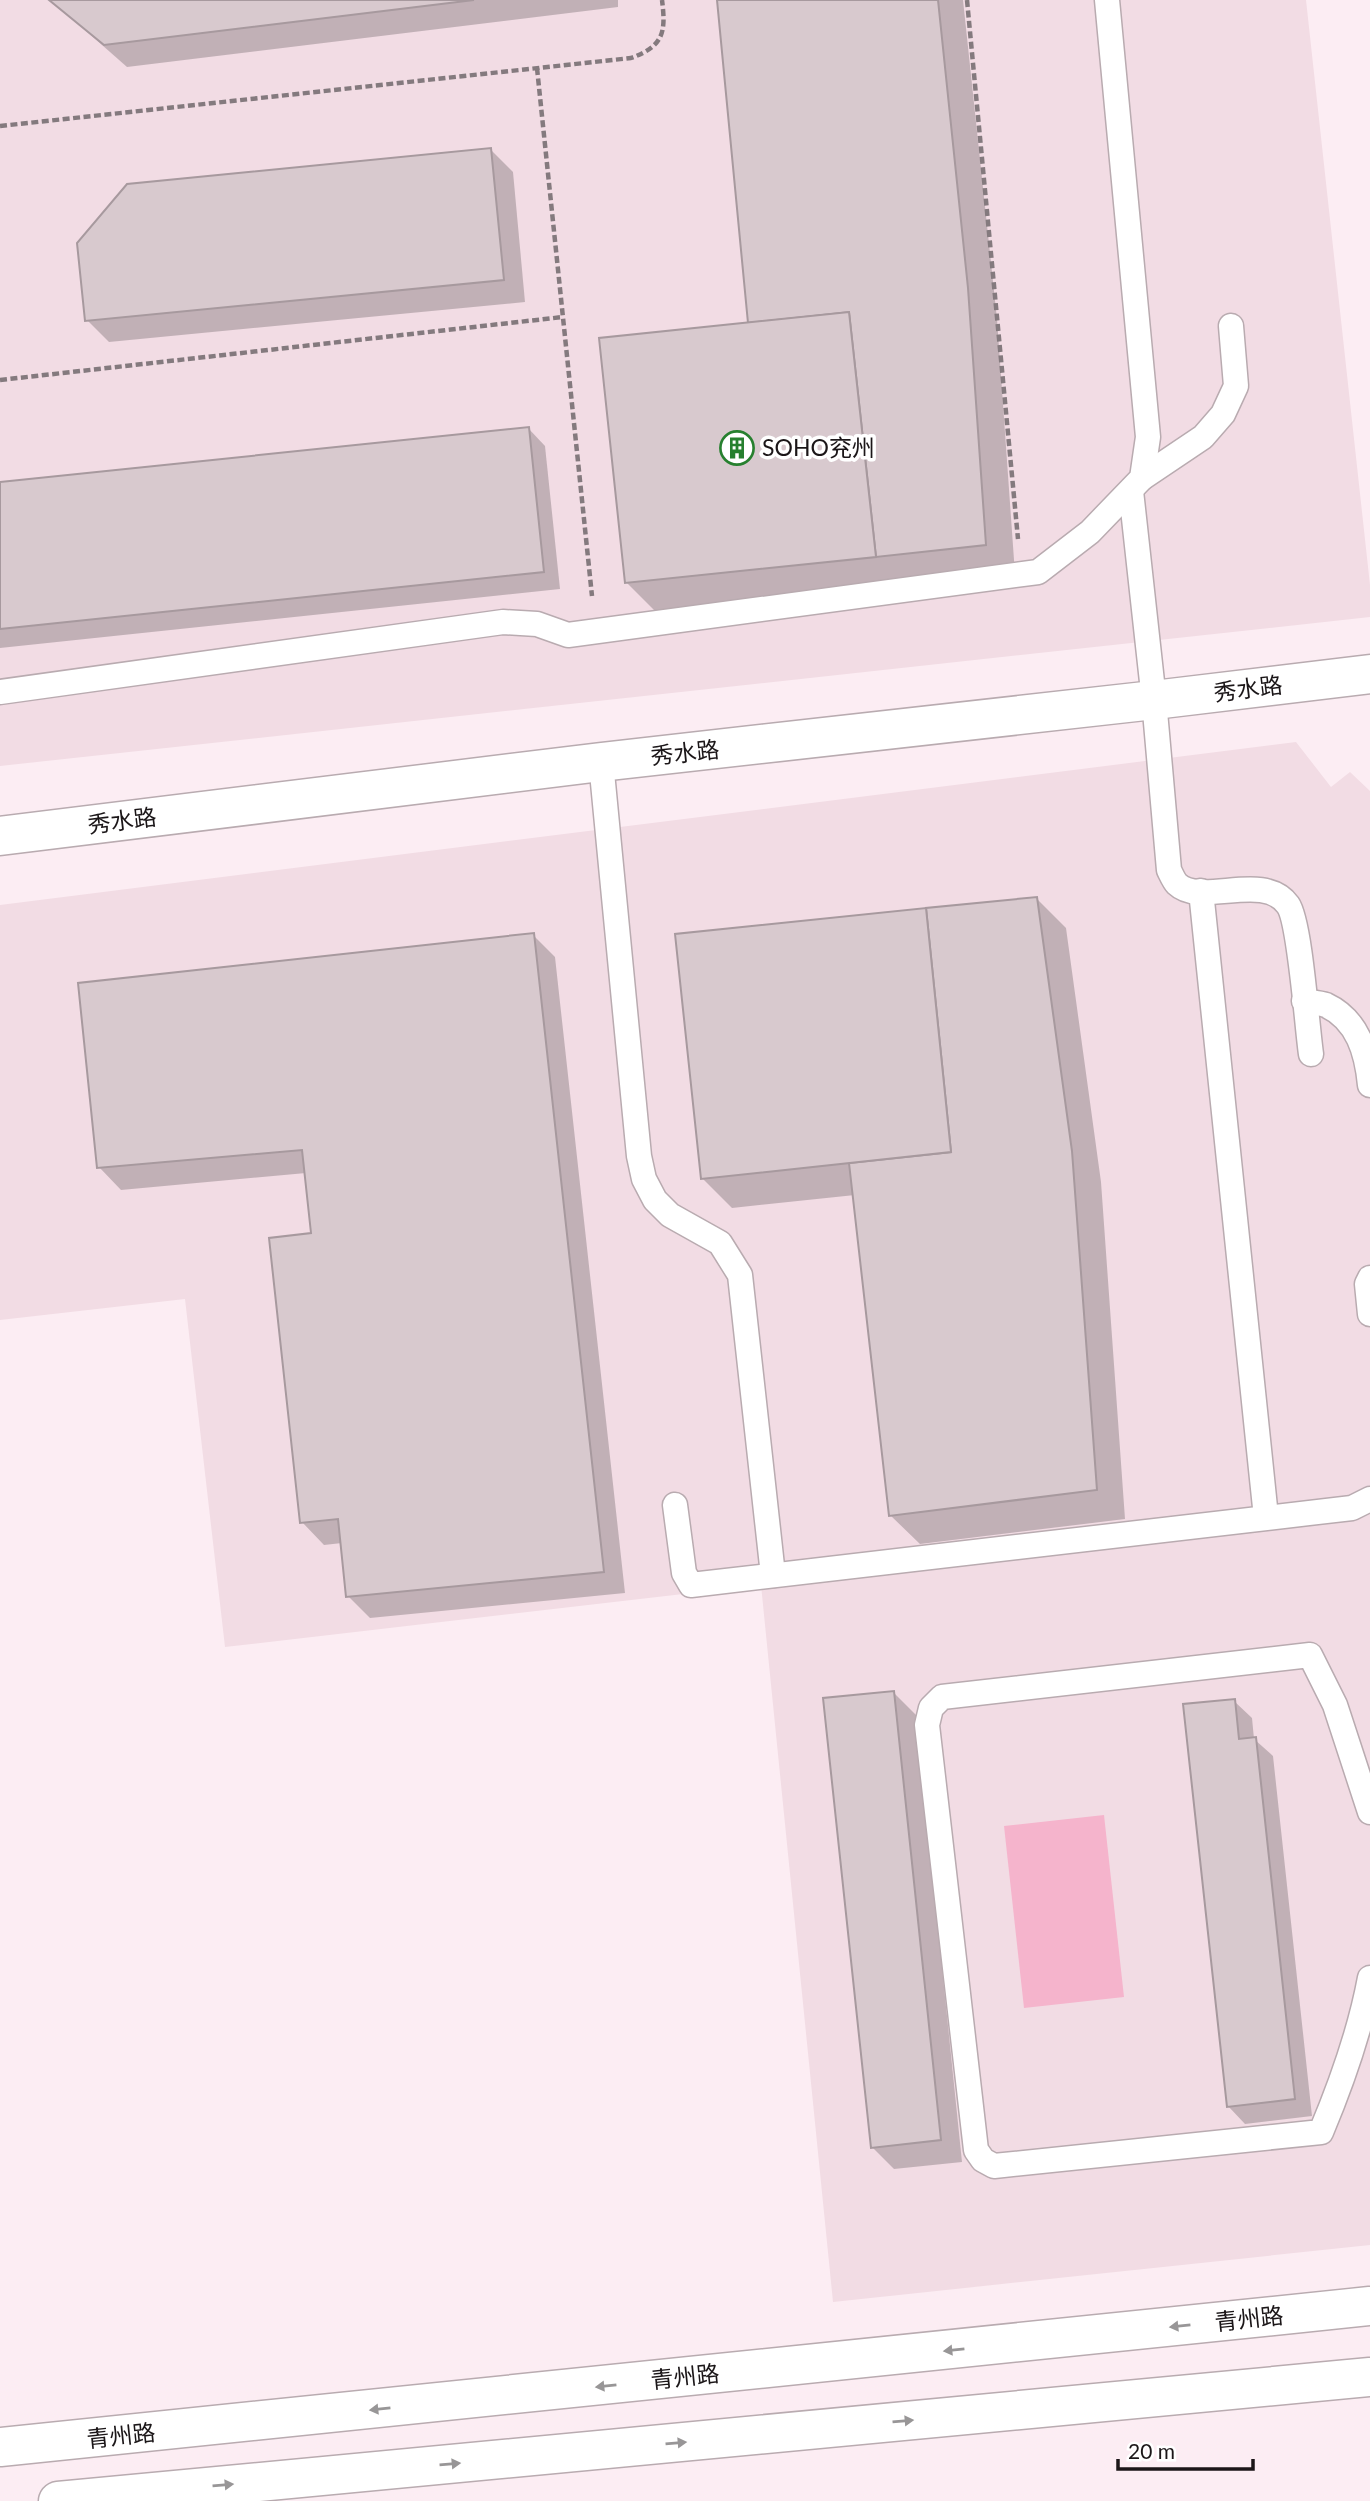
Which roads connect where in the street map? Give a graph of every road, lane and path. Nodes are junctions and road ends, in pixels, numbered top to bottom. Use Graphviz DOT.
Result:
graph roads {
  1 [pos="662,0"];
  2 [pos="967,0"];
  3 [pos="1107,0"];
  4 [pos="537,68"];
  5 [pos="0,126"];
  6 [pos="563,317"];
  7 [pos="1231,326"];
  8 [pos="0,380"];
  9 [pos="1136,485"];
  10 [pos="1021,574"];
  11 [pos="596,631"];
  12 [pos="1370,674"];
  13 [pos="0,692"];
  14 [pos="1154,700"];
  15 [pos="601,762"];
  16 [pos="0,836"];
  17 [pos="1201,891"];
  18 [pos="1304,1001"];
  19 [pos="1311,1054"];
  20 [pos="1370,1085"];
  21 [pos="1370,1278"];
  22 [pos="1370,1314"];
  23 [pos="1370,1499"];
  24 [pos="675,1505"];
  25 [pos="1266,1517"];
  26 [pos="773,1575"];
  27 [pos="1370,1812"];
  28 [pos="1370,1978"];
  29 [pos="1370,2306"];
  30 [pos="1370,2377"];
  31 [pos="0,2447"];
  32 [pos="58,2501"];
  1 -- 4 [label="path"];
  2 -- 10 [label="path"];
  3 -- 9 [label="lane"];
  4 -- 5 [label="path"];
  4 -- 6 [label="path"];
  6 -- 8 [label="path"];
  6 -- 11 [label="path"];
  7 -- 9 [label="lane"];
  9 -- 10 [label="lane"];
  9 -- 14 [label="lane"];
  10 -- 11 [label="lane"];
  11 -- 13 [label="lane"];
  12 -- 14 [label="street, 秀水路"];
  14 -- 15 [label="street, 秀水路"];
  14 -- 17 [label="lane"];
  15 -- 16 [label="street, 秀水路"];
  15 -- 26 [label="lane"];
  17 -- 18 [label="lane"];
  17 -- 25 [label="lane"];
  18 -- 19 [label="lane"];
  18 -- 20 [label="lane"];
  21 -- 22 [label="lane"];
  23 -- 25 [label="lane"];
  24 -- 26 [label="lane"];
  25 -- 26 [label="lane"];
  27 -- 28 [label="lane"];
  29 -- 31 [label="street, 青州路, one-way"];
  32 -- 30 [label="street, one-way"];
}
